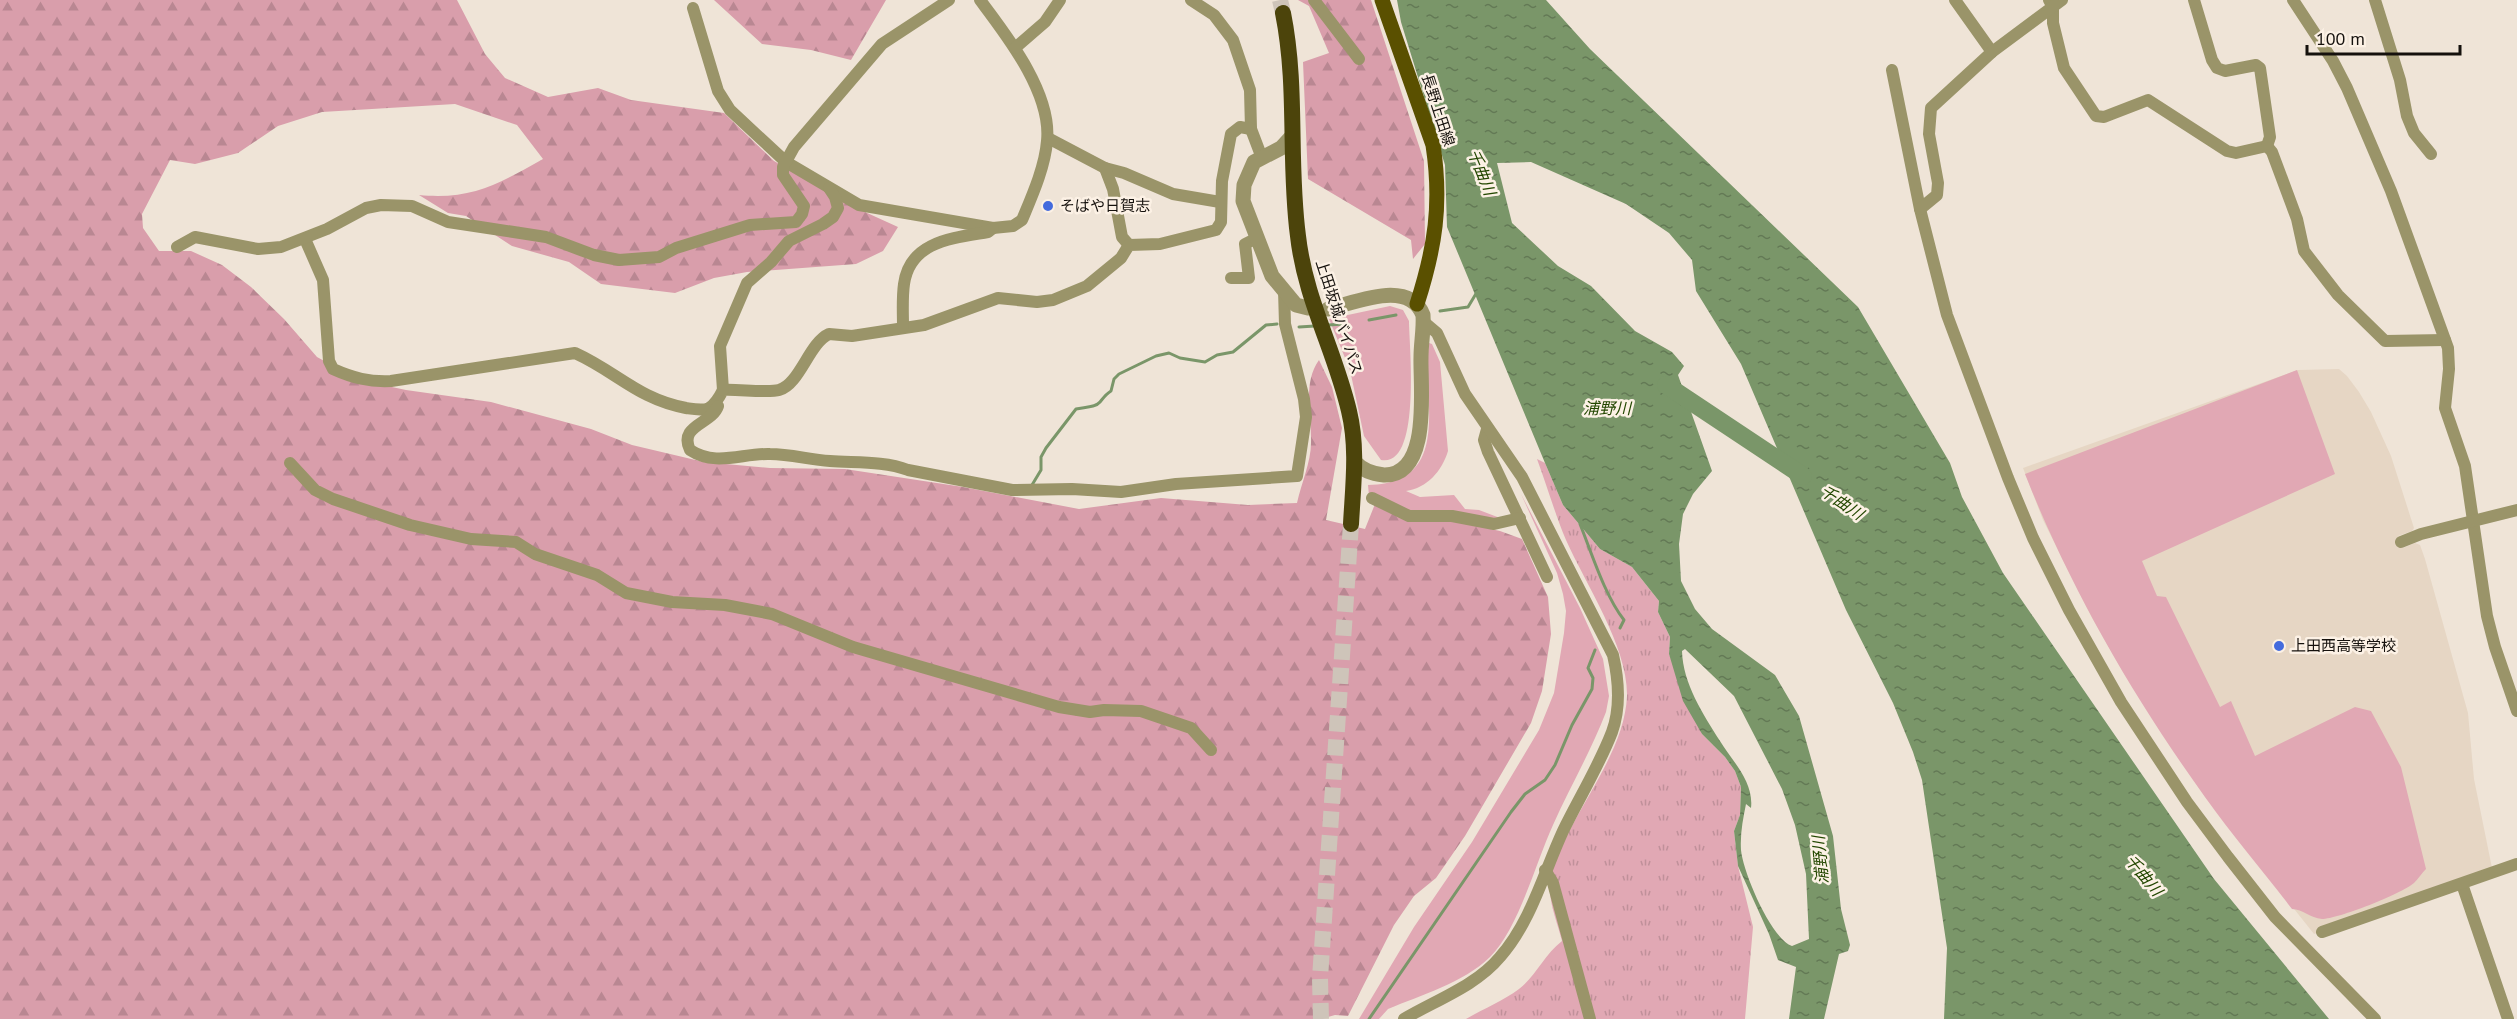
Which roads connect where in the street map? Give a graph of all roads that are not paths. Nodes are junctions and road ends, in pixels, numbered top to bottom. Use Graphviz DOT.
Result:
graph roads {
  1 [pos="949,0"];
  2 [pos="980,0"];
  3 [pos="1060,0"];
  4 [pos="1191,0"];
  5 [pos="1314,0"];
  6 [pos="1382,0"];
  7 [pos="1955,0"];
  8 [pos="2194,0"];
  9 [pos="2293,0"];
  10 [pos="2375,0"];
  11 [pos="2055,2"];
  12 [pos="693,8"];
  13 [pos="1283,13"];
  14 [pos="1015,48"];
  15 [pos="1992,52"];
  16 [pos="1359,59"];
  17 [pos="1892,70"];
  18 [pos="1251,129"];
  19 [pos="1292,136"];
  20 [pos="1048,138"];
  21 [pos="2267,146"];
  22 [pos="2431,154"];
  23 [pos="1262,158"];
  24 [pos="786,162"];
  25 [pos="1106,168"];
  26 [pos="1292,169"];
  27 [pos="828,187"];
  28 [pos="1220,202"];
  29 [pos="1920,209"];
  30 [pos="993,228"];
  31 [pos="1257,238"];
  32 [pos="305,239"];
  33 [pos="1129,245"];
  34 [pos="177,247"];
  35 [pos="1231,278"];
  36 [pos="1284,291"];
  37 [pos="1417,304"];
  38 [pos="1308,308"];
  39 [pos="1328,309"];
  40 [pos="1424,322"];
  41 [pos="903,327"];
  42 [pos="2445,340"];
  43 [pos="720,395"];
  44 [pos="1487,429"];
  45 [pos="1355,462"];
  46 [pos="290,463"];
  47 [pos="1379,474"];
  48 [pos="1353,491"];
  49 [pos="1371,498"];
  50 [pos="2517,510"];
  51 [pos="1520,518"];
  52 [pos="2474,521"];
  53 [pos="1351,524"];
  54 [pos="2401,543"];
  55 [pos="1547,577"];
  56 [pos="2517,711"];
  57 [pos="1211,750"];
  58 [pos="2517,864"];
  59 [pos="1545,870"];
  60 [pos="2462,884"];
  61 [pos="2322,932"];
  62 [pos="1404,1019"];
  63 [pos="1590,1019"];
  64 [pos="2375,1019"];
  65 [pos="2508,1019"];
  1 -- 24 [label="street"];
  2 -- 14 [label="street"];
  3 -- 14 [label="street"];
  4 -- 18 [label="street"];
  5 -- 16 [label="street"];
  6 -- 37 [label="main road, 長野上田線"];
  7 -- 15 [label="street"];
  8 -- 21 [label="street"];
  9 -- 42 [label="street"];
  10 -- 22 [label="street"];
  11 -- 15 [label="street"];
  11 -- 21 [label="street"];
  12 -- 24 [label="street"];
  13 -- 19 [label="highway, 上田坂城バイパス"];
  14 -- 20 [label="street"];
  15 -- 29 [label="street"];
  17 -- 29 [label="street"];
  18 -- 23 [label="street"];
  18 -- 28 [label="street"];
  19 -- 23 [label="street"];
  19 -- 26 [label="highway, 上田坂城バイパス"];
  20 -- 25 [label="street"];
  20 -- 30 [label="street"];
  21 -- 42 [label="street"];
  23 -- 26 [label="street"];
  23 -- 31 [label="street"];
  24 -- 27 [label="street"];
  24 -- 32 [label="street"];
  25 -- 28 [label="street"];
  25 -- 33 [label="street"];
  26 -- 45 [label="highway, 上田坂城バイパス"];
  27 -- 30 [label="street"];
  27 -- 43 [label="street"];
  28 -- 33 [label="street"];
  29 -- 64 [label="street"];
  30 -- 41 [label="street"];
  31 -- 35 [label="street"];
  31 -- 36 [label="street"];
  32 -- 34 [label="street"];
  32 -- 43 [label="street"];
  33 -- 41 [label="street"];
  36 -- 38 [label="street"];
  36 -- 43 [label="street"];
  37 -- 39 [label="street"];
  37 -- 40 [label="street"];
  40 -- 44 [label="street"];
  40 -- 47 [label="street"];
  41 -- 43 [label="street"];
  42 -- 52 [label="street"];
  44 -- 51 [label="street"];
  44 -- 59 [label="street"];
  45 -- 47 [label="street"];
  45 -- 48 [label="highway, 上田坂城バイパス"];
  46 -- 57 [label="street"];
  47 -- 48 [label="street"];
  48 -- 53 [label="highway, 上田坂城バイパス"];
  49 -- 51 [label="street"];
  50 -- 52 [label="street"];
  51 -- 55 [label="street"];
  52 -- 54 [label="street"];
  52 -- 56 [label="street"];
  58 -- 60 [label="street"];
  59 -- 62 [label="street"];
  59 -- 63 [label="street"];
  60 -- 61 [label="street"];
  60 -- 65 [label="street"];
}
